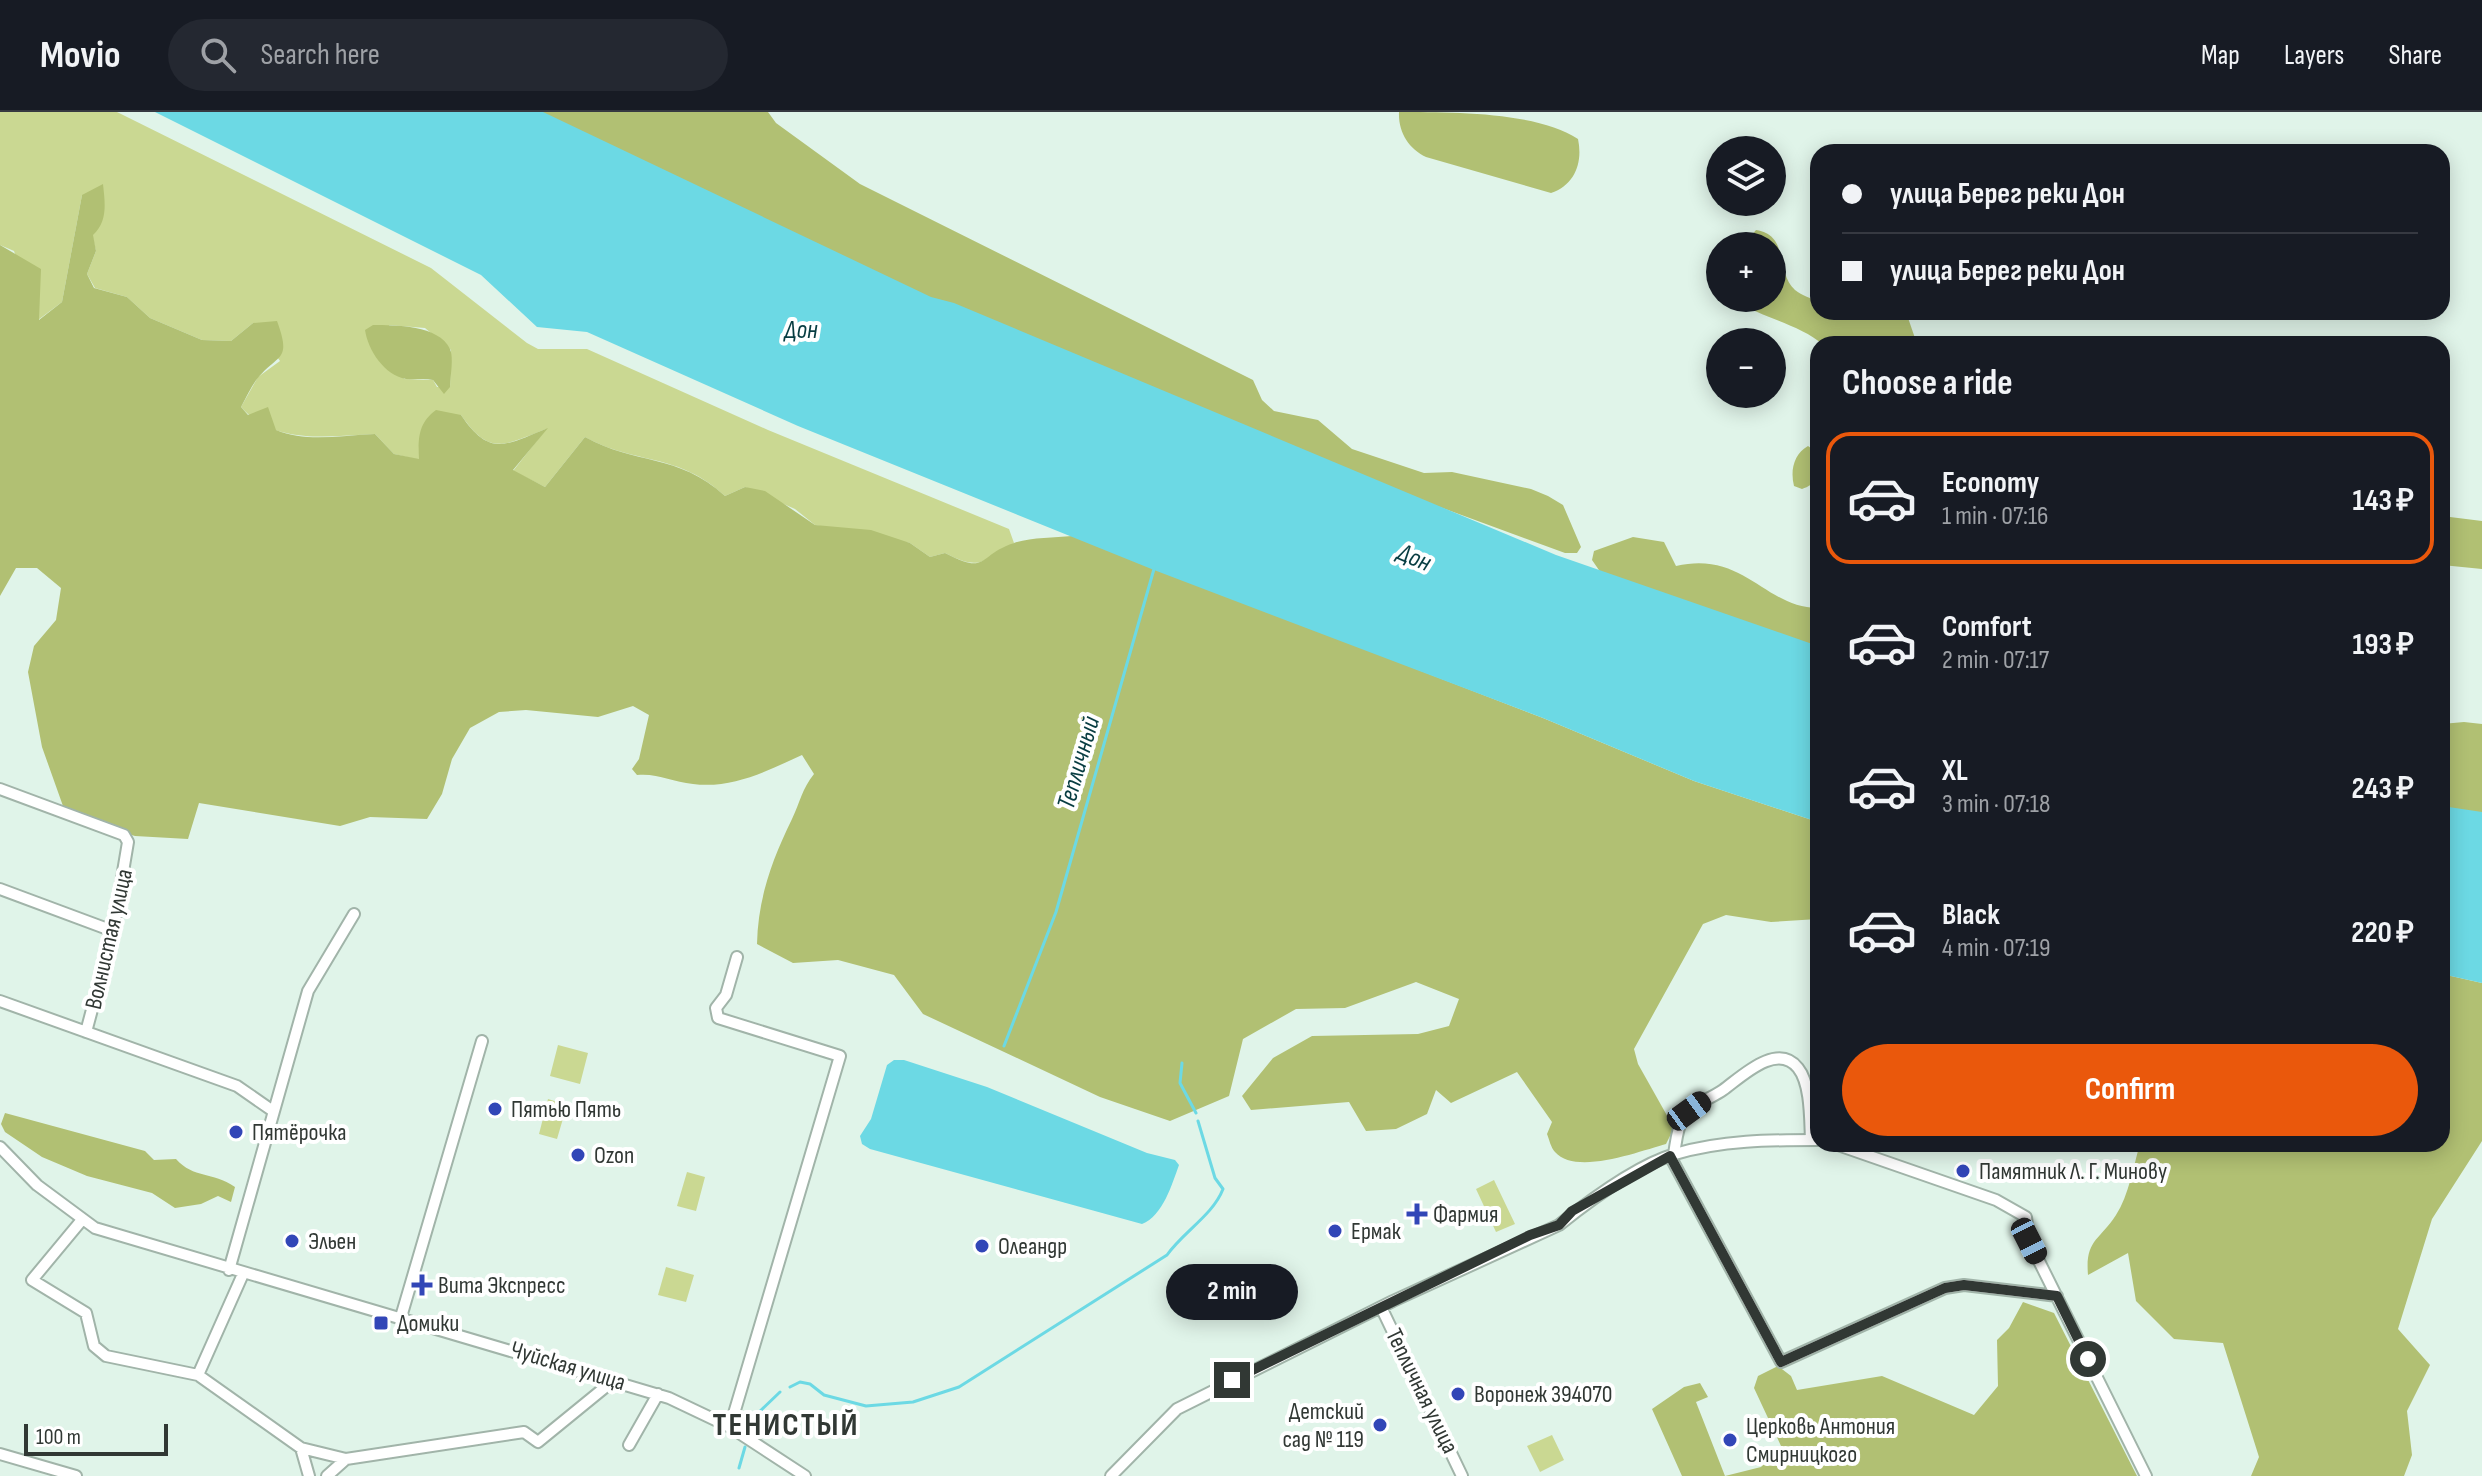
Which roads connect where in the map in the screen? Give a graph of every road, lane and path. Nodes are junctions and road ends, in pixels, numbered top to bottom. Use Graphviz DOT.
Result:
graph roads {
  1 [pos="0,789"];
  2 [pos="0,889"];
  3 [pos="354,914"];
  4 [pos="113,931"];
  5 [pos="737,957"];
  6 [pos="0,1001"];
  7 [pos="86,1032"];
  8 [pos="482,1041"];
  9 [pos="273,1111"];
  10 [pos="1810,1115"];
  11 [pos="1810,1140"];
  12 [pos="0,1147"];
  13 [pos="1858,1152"];
  14 [pos="1672,1155"];
  15 [pos="81,1221"];
  16 [pos="229,1270"];
  17 [pos="243,1274"];
  18 [pos="2057,1296"];
  19 [pos="1381,1307"];
  20 [pos="401,1317"];
  21 [pos="198,1375"];
  22 [pos="614,1380"];
  23 [pos="658,1394"];
  24 [pos="730,1427"];
  25 [pos="629,1445"];
  26 [pos="301,1448"];
  27 [pos="0,1454"];
  28 [pos="346,1459"];
  29 [pos="76,1476"];
  30 [pos="309,1476"];
  31 [pos="327,1476"];
  32 [pos="805,1476"];
  33 [pos="1111,1476"];
  34 [pos="1462,1476"];
  35 [pos="2146,1476"];
  1 -- 4 [label="street, Волнистая улица"];
  2 -- 4 [label="street"];
  3 -- 9 [label="street"];
  4 -- 7 [label="street, Волнистая улица"];
  5 -- 24 [label="street"];
  6 -- 7 [label="street"];
  7 -- 9 [label="street"];
  8 -- 20 [label="street"];
  9 -- 16 [label="street"];
  10 -- 14 [label="street"];
  11 -- 14 [label="street"];
  12 -- 15 [label="street, Чуйская улица"];
  13 -- 18 [label="street"];
  14 -- 18 [label="street"];
  14 -- 19 [label="street"];
  15 -- 16 [label="street, Чуйская улица"];
  15 -- 21 [label="street"];
  16 -- 17 [label="street, Чуйская улица"];
  17 -- 20 [label="street, Чуйская улица"];
  17 -- 21 [label="street"];
  18 -- 35 [label="street"];
  19 -- 33 [label="street"];
  19 -- 34 [label="street, Тепличная улица"];
  20 -- 22 [label="street, Чуйская улица"];
  21 -- 26 [label="street"];
  22 -- 23 [label="street, Чуйская улица"];
  22 -- 28 [label="street"];
  23 -- 24 [label="street, Чуйская улица"];
  23 -- 25 [label="street"];
  24 -- 32 [label="street"];
  26 -- 28 [label="street"];
  26 -- 30 [label="street"];
  27 -- 29 [label="street"];
  28 -- 31 [label="street"];
}
